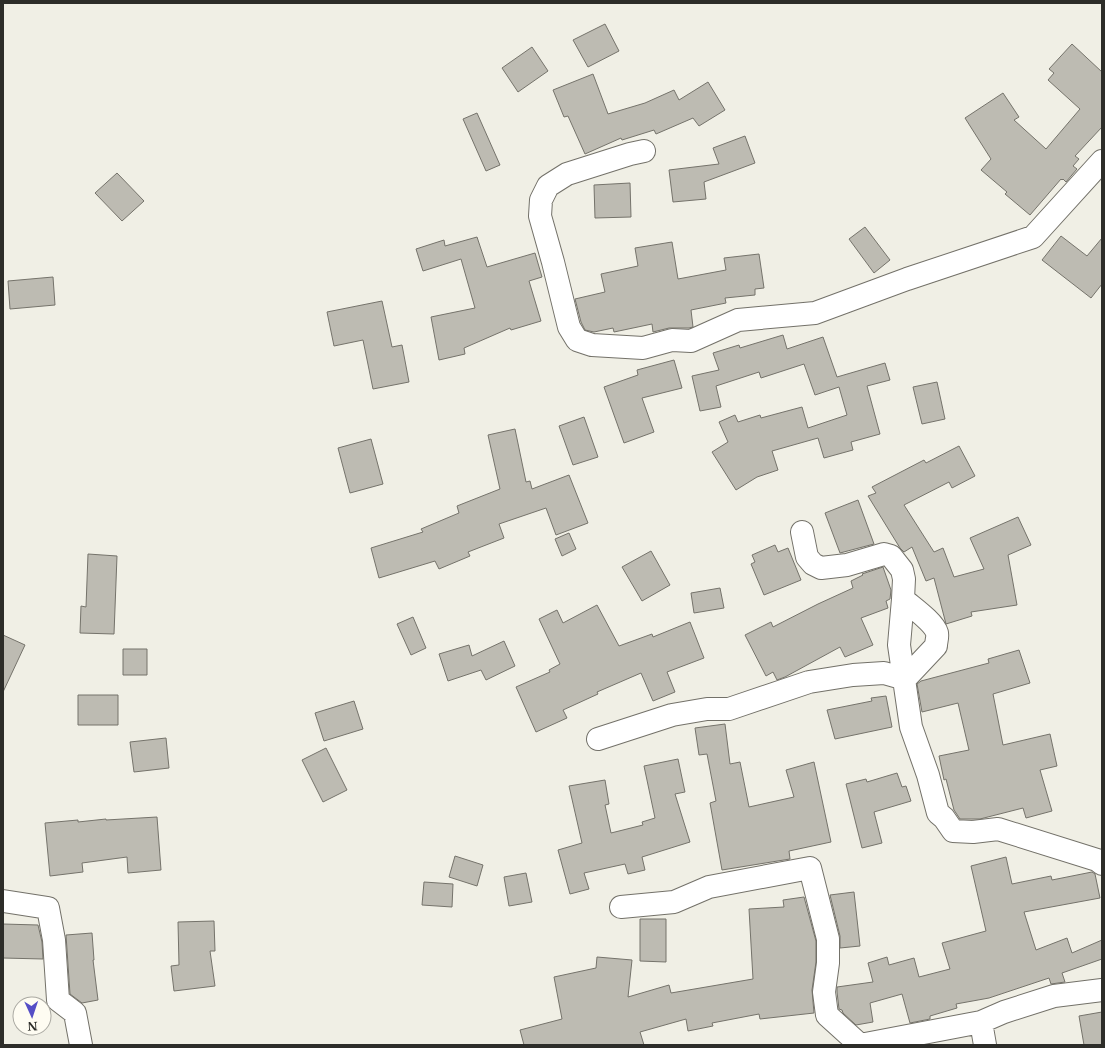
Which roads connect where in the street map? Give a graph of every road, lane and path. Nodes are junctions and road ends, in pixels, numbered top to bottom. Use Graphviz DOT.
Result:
graph roads {
  1 [pos="644,151"];
  2 [pos="1102,161"];
  3 [pos="802,532"];
  4 [pos="903,599"];
  5 [pos="905,679"];
  6 [pos="598,739"];
  7 [pos="1102,864"];
  8 [pos="3,901"];
  9 [pos="621,907"];
  10 [pos="1102,990"];
  11 [pos="981,1022"];
  12 [pos="81,1045"];
  13 [pos="860,1045"];
  14 [pos="985,1045"];
  1 -- 2 [label="street"];
  3 -- 4 [label="street"];
  4 -- 5 [label="street"];
  4 -- 5 [label="street"];
  5 -- 6 [label="street"];
  5 -- 7 [label="street"];
  8 -- 12 [label="street"];
  9 -- 13 [label="street"];
  10 -- 11 [label="street"];
  11 -- 13 [label="street"];
  11 -- 14 [label="street"];
}
